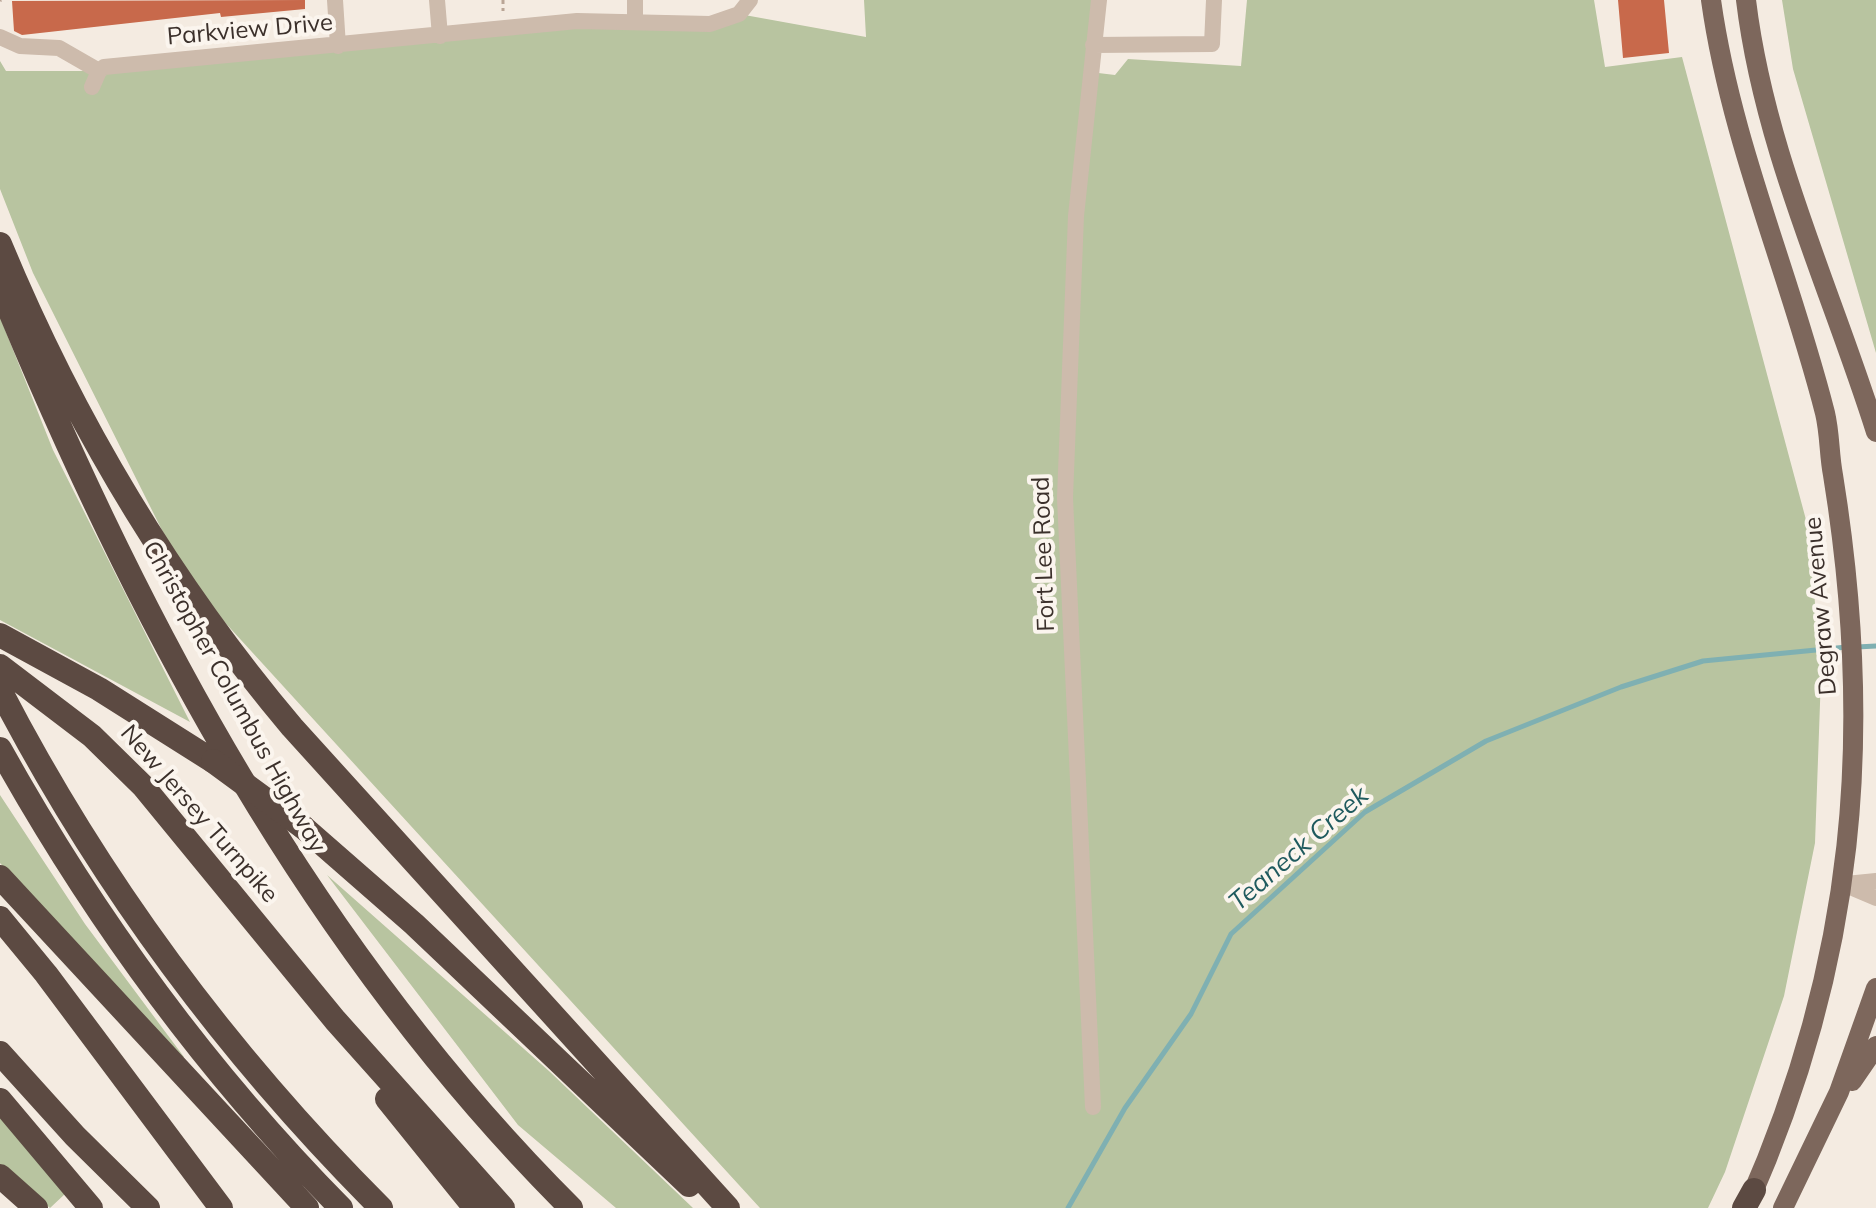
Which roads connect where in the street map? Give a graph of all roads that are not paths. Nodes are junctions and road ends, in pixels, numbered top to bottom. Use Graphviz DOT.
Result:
graph roads {
  1 [pos="335,0"];
  2 [pos="437,0"];
  3 [pos="635,0"];
  4 [pos="750,0"];
  5 [pos="1099,0"];
  6 [pos="1214,0"];
  7 [pos="1711,0"];
  8 [pos="1746,0"];
  9 [pos="635,22"];
  10 [pos="440,36"];
  11 [pos="0,37"];
  12 [pos="338,46"];
  13 [pos="1092,52"];
  14 [pos="99,71"];
  15 [pos="92,87"];
  16 [pos="0,244"];
  17 [pos="0,287"];
  18 [pos="1876,432"];
  19 [pos="0,635"];
  20 [pos="7,678"];
  21 [pos="0,749"];
  22 [pos="0,877"];
  23 [pos="1876,881"];
  24 [pos="1843,884"];
  25 [pos="1876,898"];
  26 [pos="0,918"];
  27 [pos="1876,988"];
  28 [pos="335,1020"];
  29 [pos="1876,1046"];
  30 [pos="0,1053"];
  31 [pos="0,1100"];
  32 [pos="1093,1107"];
  33 [pos="1827,1117"];
  34 [pos="0,1176"];
  35 [pos="1748,1202"];
  36 [pos="36,1208"];
  37 [pos="91,1208"];
  38 [pos="148,1208"];
  39 [pos="221,1208"];
  40 [pos="307,1208"];
  41 [pos="341,1208"];
  42 [pos="381,1208"];
  43 [pos="475,1208"];
  44 [pos="503,1208"];
  45 [pos="571,1208"];
  46 [pos="715,1208"];
  47 [pos="728,1208"];
  48 [pos="1783,1208"];
  1 -- 12 [label="street"];
  2 -- 10 [label="street"];
  3 -- 9 [label="street"];
  4 -- 9 [label="street, Parkview Drive"];
  5 -- 13 [label="street, Fort Lee Road"];
  6 -- 13 [label="street"];
  7 -- 24 [label="main road, Degraw Avenue"];
  8 -- 18 [label="main road"];
  9 -- 10 [label="street, Parkview Drive"];
  10 -- 12 [label="street, Parkview Drive"];
  11 -- 14 [label="street"];
  12 -- 14 [label="street, Parkview Drive"];
  13 -- 32 [label="street, Fort Lee Road"];
  14 -- 15 [label="street"];
  16 -- 47 [label="highway"];
  17 -- 45 [label="highway, Christopher Columbus Highway"];
  19 -- 46 [label="highway, bridge"];
  20 -- 28 [label="highway, New Jersey Turnpike"];
  20 -- 42 [label="highway"];
  21 -- 41 [label="highway"];
  22 -- 40 [label="highway"];
  23 -- 24 [label="street"];
  24 -- 25 [label="street"];
  24 -- 35 [label="main road, Degraw Avenue"];
  26 -- 39 [label="highway"];
  27 -- 33 [label="main road"];
  28 -- 43 [label="highway"];
  28 -- 44 [label="highway"];
  29 -- 33 [label="main road"];
  30 -- 38 [label="highway"];
  31 -- 37 [label="highway"];
  33 -- 48 [label="main road"];
  34 -- 36 [label="highway"];
}
